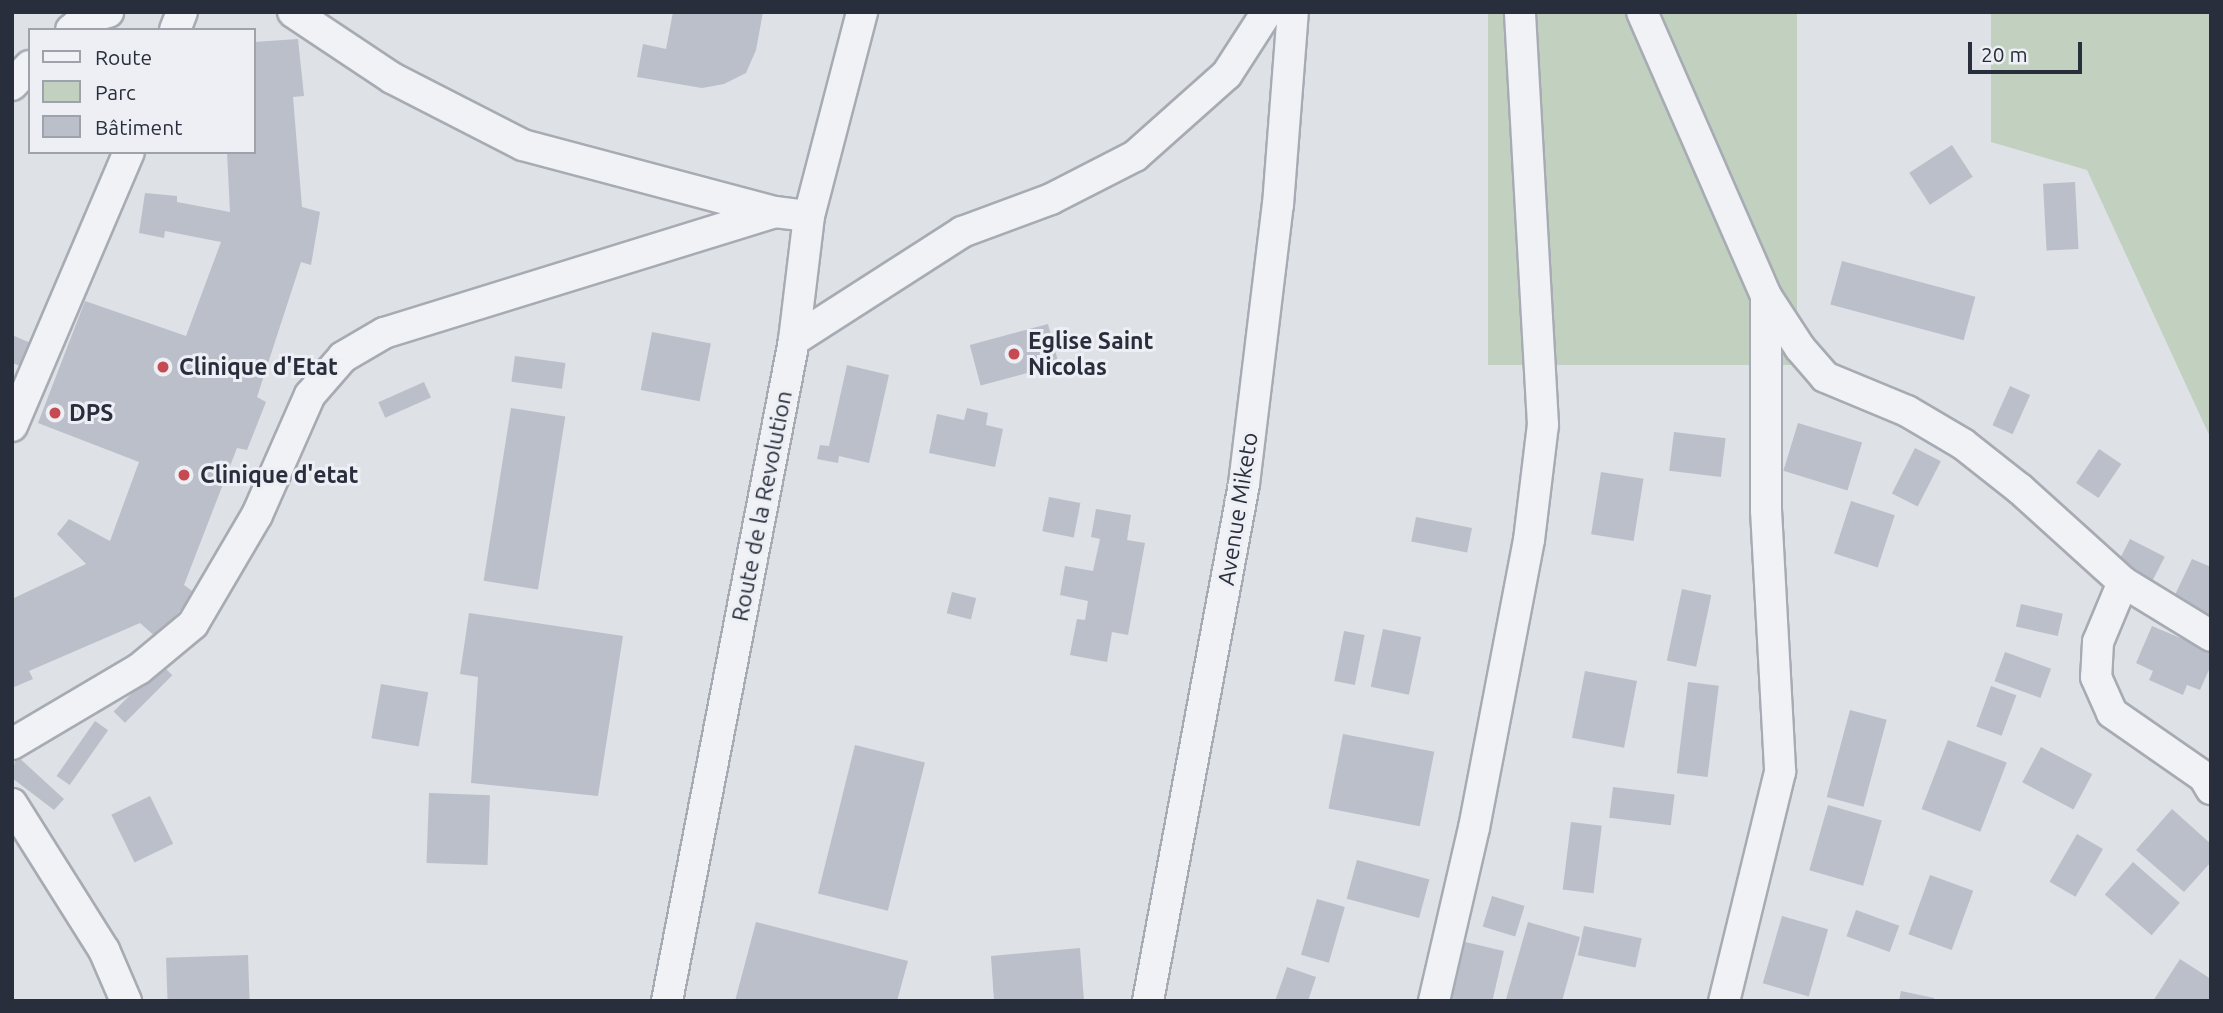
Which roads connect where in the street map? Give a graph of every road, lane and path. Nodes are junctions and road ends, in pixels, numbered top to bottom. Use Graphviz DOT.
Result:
graph roads {
  1 [pos="108,12"];
  2 [pos="293,12"];
  3 [pos="862,12"];
  4 [pos="1267,12"];
  5 [pos="1293,12"];
  6 [pos="1520,12"];
  7 [pos="1642,12"];
  8 [pos="74,28"];
  9 [pos="28,68"];
  10 [pos="12,85"];
  11 [pos="128,154"];
  12 [pos="775,212"];
  13 [pos="809,216"];
  14 [pos="1766,296"];
  15 [pos="794,340"];
  16 [pos="12,426"];
  17 [pos="2123,582"];
  18 [pos="2211,636"];
  19 [pos="12,744"];
  20 [pos="2211,789"];
  21 [pos="12,804"];
  22 [pos="126,1001"];
  23 [pos="667,1001"];
  24 [pos="1148,1001"];
  25 [pos="1434,1001"];
  26 [pos="1724,1001"];
  1 -- 8 [label="street"];
  2 -- 12 [label="street"];
  3 -- 13 [label="street, Route de la Revolution"];
  4 -- 15 [label="street"];
  5 -- 24 [label="street, Avenue Miketo"];
  6 -- 25 [label="street"];
  7 -- 14 [label="street"];
  9 -- 10 [label="street"];
  11 -- 16 [label="street"];
  12 -- 13 [label="street"];
  12 -- 19 [label="street"];
  13 -- 15 [label="street, Route de la Revolution"];
  14 -- 17 [label="street"];
  14 -- 26 [label="street"];
  15 -- 23 [label="street, Route de la Revolution"];
  17 -- 18 [label="street"];
  17 -- 20 [label="street"];
  21 -- 22 [label="street"];
}
